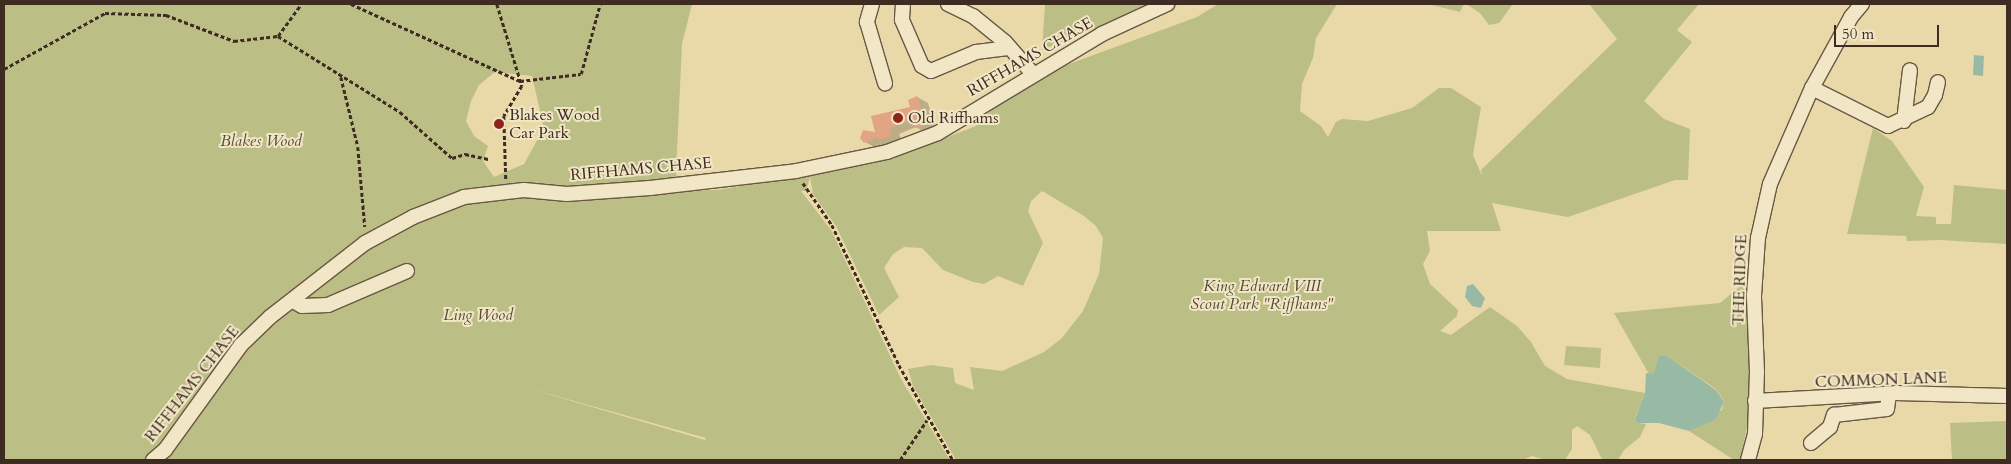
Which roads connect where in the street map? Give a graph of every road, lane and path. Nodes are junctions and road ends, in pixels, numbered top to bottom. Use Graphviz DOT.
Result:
graph roads {
  1 [pos="301,4"];
  2 [pos="351,4"];
  3 [pos="497,4"];
  4 [pos="600,4"];
  5 [pos="872,4"];
  6 [pos="903,4"];
  7 [pos="948,4"];
  8 [pos="1167,4"];
  9 [pos="1862,4"];
  10 [pos="278,36"];
  11 [pos="1010,48"];
  12 [pos="4,69"];
  13 [pos="1910,70"];
  14 [pos="1033,74"];
  15 [pos="341,76"];
  16 [pos="520,81"];
  17 [pos="1938,82"];
  18 [pos="885,83"];
  19 [pos="1812,88"];
  20 [pos="1904,121"];
  21 [pos="489,159"];
  22 [pos="796,170"];
  23 [pos="505,192"];
  24 [pos="366,243"];
  25 [pos="407,272"];
  26 [pos="293,301"];
  27 [pos="1889,394"];
  28 [pos="2007,396"];
  29 [pos="1755,401"];
  30 [pos="928,420"];
  31 [pos="1811,443"];
  32 [pos="153,460"];
  33 [pos="900,460"];
  34 [pos="953,460"];
  35 [pos="1748,460"];
  1 -- 10 [label="path"];
  2 -- 16 [label="path"];
  3 -- 16 [label="path"];
  4 -- 16 [label="path"];
  5 -- 18 [label="street"];
  6 -- 11 [label="street"];
  7 -- 11 [label="street"];
  8 -- 14 [label="street, RIFFHAMS CHASE"];
  9 -- 19 [label="street, THE RIDGE"];
  10 -- 12 [label="path"];
  10 -- 15 [label="path"];
  11 -- 14 [label="street"];
  13 -- 20 [label="street"];
  14 -- 22 [label="street, RIFFHAMS CHASE"];
  15 -- 21 [label="path"];
  15 -- 24 [label="path"];
  16 -- 23 [label="path"];
  17 -- 20 [label="street"];
  19 -- 20 [label="street"];
  19 -- 29 [label="street, THE RIDGE"];
  22 -- 23 [label="street, RIFFHAMS CHASE"];
  22 -- 30 [label="path"];
  23 -- 24 [label="street, RIFFHAMS CHASE"];
  24 -- 26 [label="street, RIFFHAMS CHASE"];
  25 -- 26 [label="street"];
  26 -- 32 [label="street, RIFFHAMS CHASE"];
  27 -- 28 [label="street, COMMON LANE"];
  27 -- 29 [label="street, COMMON LANE"];
  27 -- 31 [label="street"];
  29 -- 35 [label="street, THE RIDGE"];
  30 -- 33 [label="path"];
  30 -- 34 [label="path"];
}
